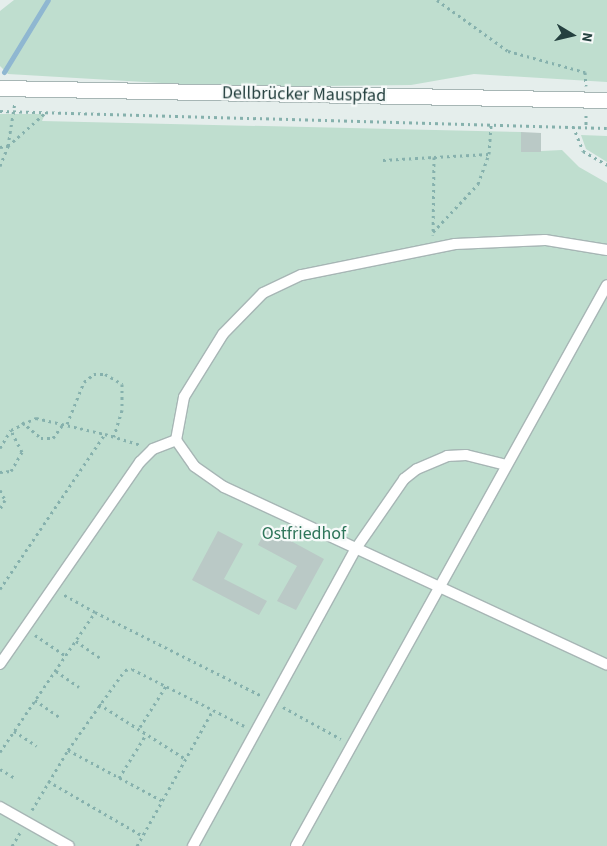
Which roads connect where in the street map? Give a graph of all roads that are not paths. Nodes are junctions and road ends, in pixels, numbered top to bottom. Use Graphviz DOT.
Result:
graph roads {
  1 [pos="0,88"];
  2 [pos="607,100"];
  3 [pos="607,250"];
  4 [pos="607,285"];
  5 [pos="176,440"];
  6 [pos="506,464"];
  7 [pos="357,547"];
  8 [pos="439,586"];
  9 [pos="0,664"];
  10 [pos="607,665"];
  11 [pos="0,807"];
  12 [pos="69,846"];
  13 [pos="193,846"];
  14 [pos="296,846"];
  1 -- 2 [label="main road, Dellbrücker Mauspfad"];
  3 -- 5 [label="lane"];
  4 -- 6 [label="lane"];
  5 -- 7 [label="lane"];
  5 -- 9 [label="lane"];
  6 -- 7 [label="lane"];
  6 -- 8 [label="lane"];
  7 -- 8 [label="lane"];
  7 -- 13 [label="lane"];
  8 -- 10 [label="lane"];
  8 -- 14 [label="lane"];
  11 -- 12 [label="lane"];
}
